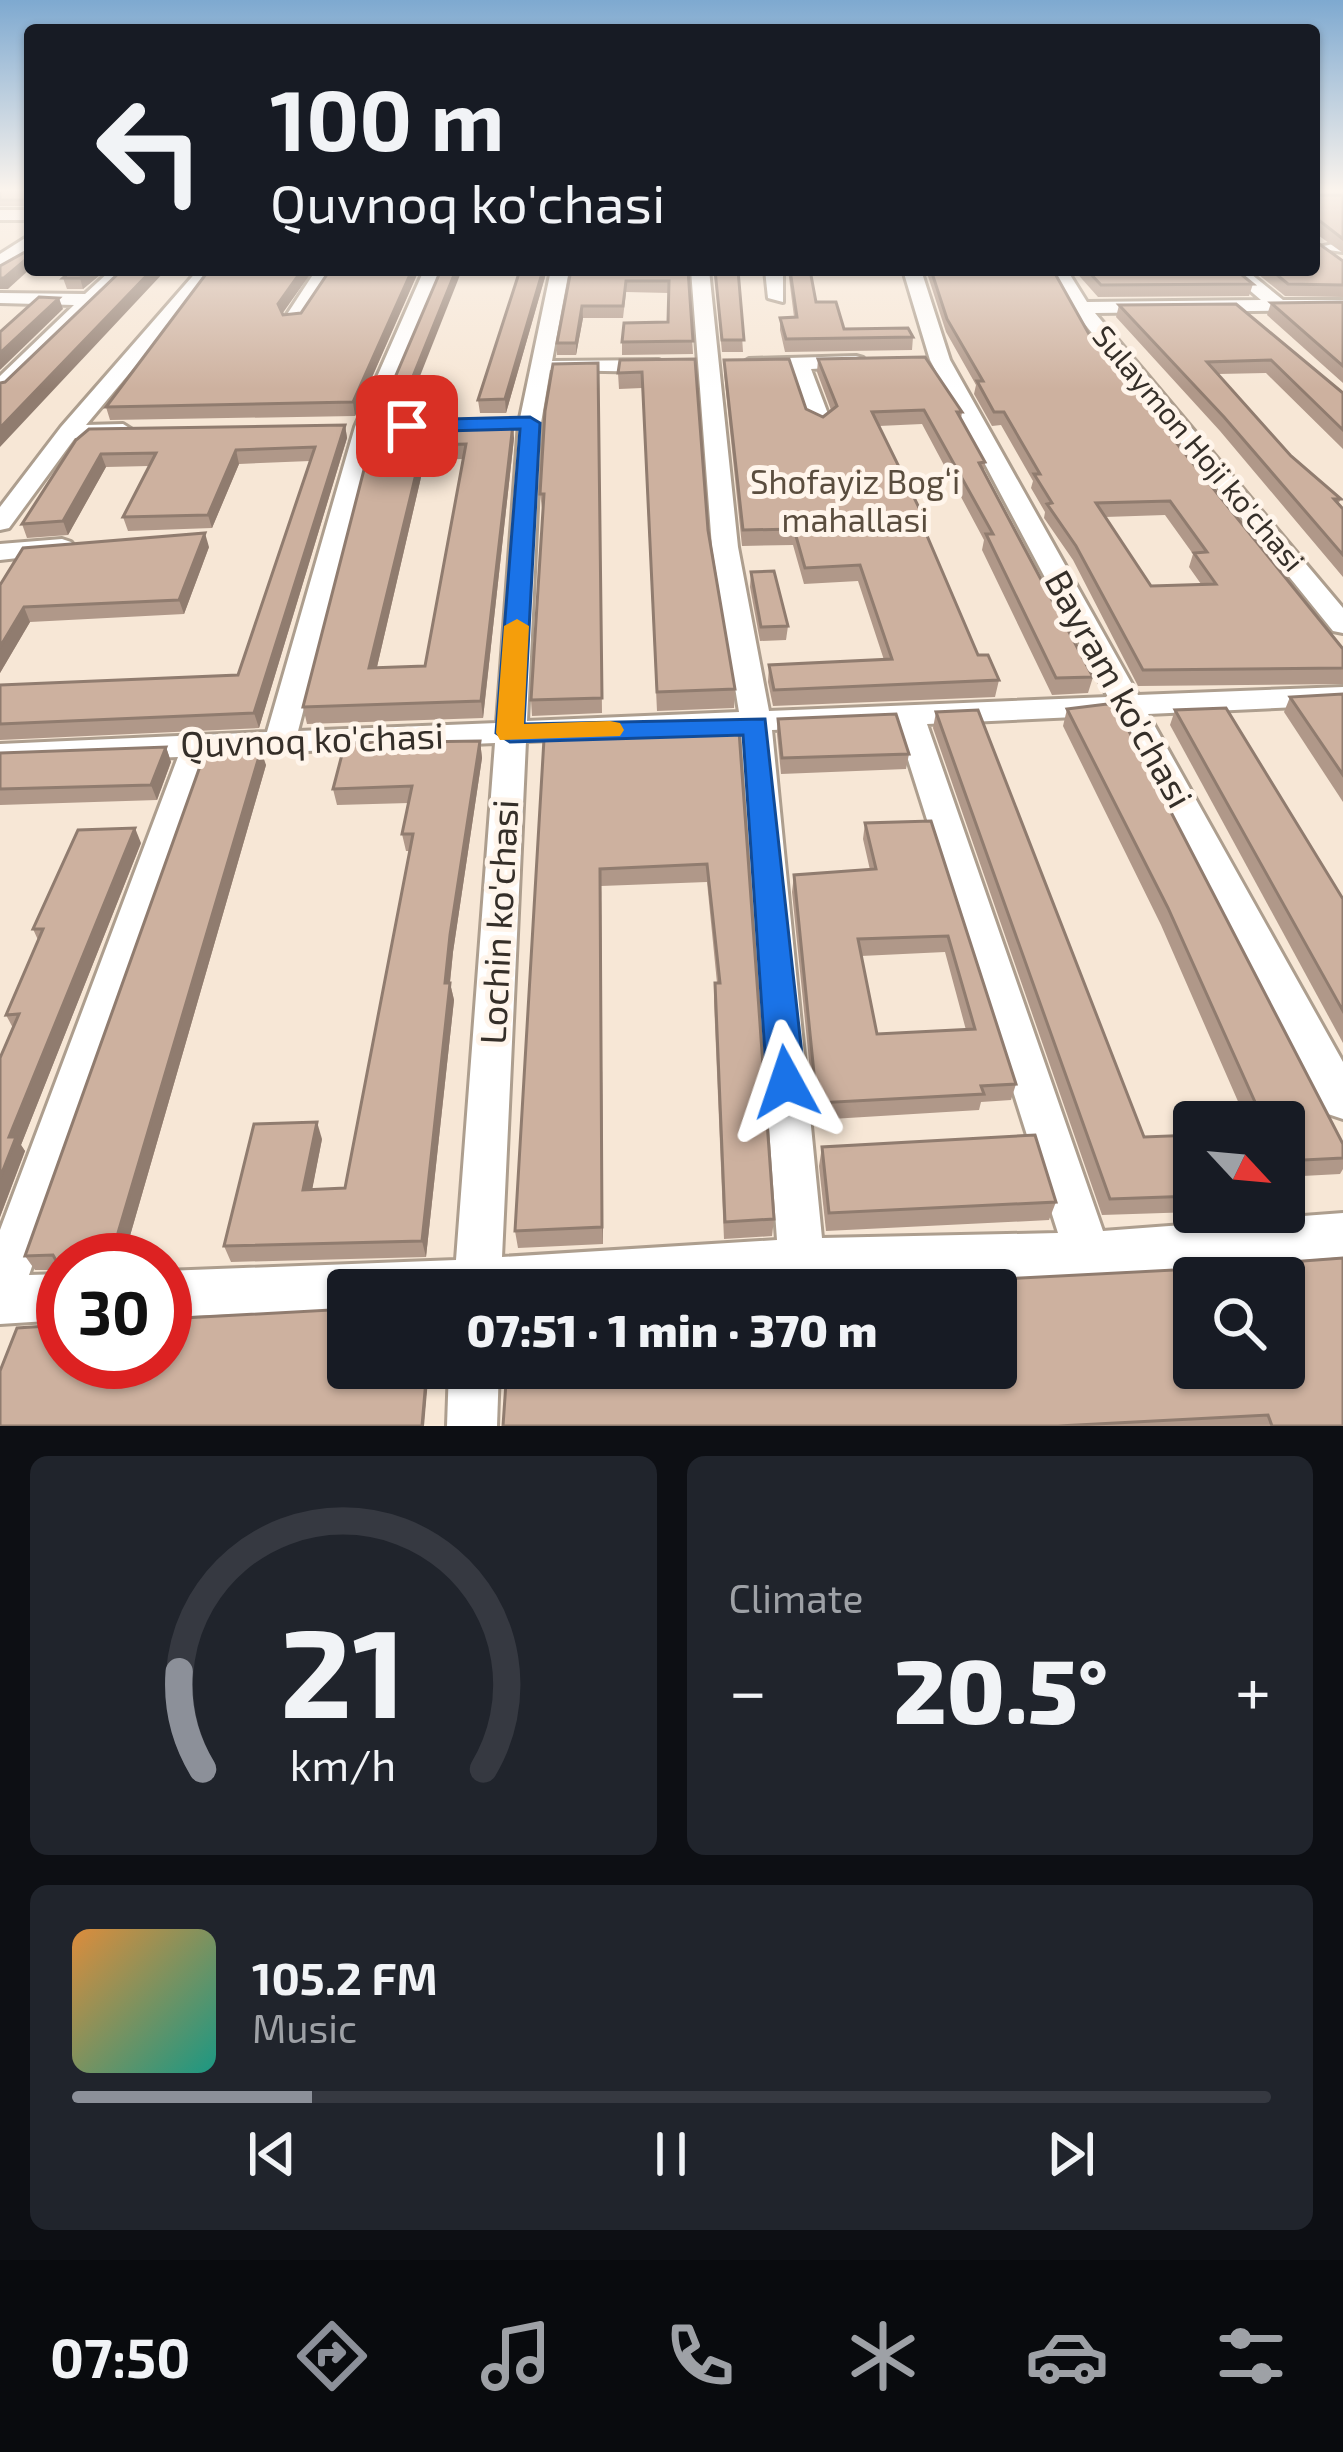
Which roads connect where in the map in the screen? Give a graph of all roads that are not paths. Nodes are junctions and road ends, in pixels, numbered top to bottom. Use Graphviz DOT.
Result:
graph roads {
  1 [pos="115,276"];
  2 [pos="202,276"];
  3 [pos="322,276"];
  4 [pos="430,276"];
  5 [pos="559,276"];
  6 [pos="700,276"];
  7 [pos="775,276"];
  8 [pos="913,276"];
  9 [pos="1062,276"];
  10 [pos="1242,276"];
  11 [pos="0,298"];
  12 [pos="777,298"];
  13 [pos="91,299"];
  14 [pos="1278,305"];
  15 [pos="1343,305"];
  16 [pos="1238,306"];
  17 [pos="1081,308"];
  18 [pos="293,319"];
  19 [pos="1256,322"];
  20 [pos="870,362"];
  21 [pos="799,364"];
  22 [pos="539,366"];
  23 [pos="705,366"];
  24 [pos="0,387"];
  25 [pos="820,422"];
  26 [pos="137,431"];
  27 [pos="69,432"];
  28 [pos="0,523"];
  29 [pos="92,545"];
  30 [pos="0,552"];
  31 [pos="1343,625"];
  32 [pos="1343,696"];
  33 [pos="1128,705"];
  34 [pos="910,717"];
  35 [pos="756,725"];
  36 [pos="510,733"];
  37 [pos="280,741"];
  38 [pos="198,744"];
  39 [pos="0,754"];
  40 [pos="1343,1101"];
  41 [pos="1343,1235"];
  42 [pos="1088,1255"];
  43 [pos="801,1261"];
  44 [pos="478,1269"];
  45 [pos="697,1269"];
  46 [pos="327,1290"];
  47 [pos="192,1293"];
  48 [pos="0,1296"];
  49 [pos="36,1297"];
  50 [pos="473,1389"];
  51 [pos="472,1426"];
  1 -- 13 [label="street"];
  2 -- 27 [label="street"];
  3 -- 18 [label="street"];
  4 -- 37 [label="street"];
  5 -- 22 [label="street, Lochin ko'chasi"];
  6 -- 23 [label="street"];
  7 -- 12 [label="street"];
  8 -- 33 [label="street, Bayram ko'chasi"];
  9 -- 17 [label="street, Sulaymon Hoji ko'chasi"];
  10 -- 14 [label="street"];
  11 -- 13 [label="street"];
  13 -- 24 [label="street"];
  14 -- 15 [label="street"];
  14 -- 16 [label="street"];
  16 -- 17 [label="street"];
  16 -- 19 [label="street"];
  17 -- 31 [label="street, Sulaymon Hoji ko'chasi"];
  20 -- 21 [label="street"];
  21 -- 23 [label="street"];
  21 -- 25 [label="street"];
  22 -- 23 [label="street"];
  22 -- 36 [label="street, Lochin ko'chasi"];
  23 -- 35 [label="street"];
  26 -- 27 [label="street"];
  27 -- 28 [label="street"];
  29 -- 30 [label="street"];
  32 -- 33 [label="street, Quvnoq ko'chasi"];
  33 -- 34 [label="street, Quvnoq ko'chasi"];
  33 -- 40 [label="street, Bayram ko'chasi"];
  34 -- 35 [label="street, Quvnoq ko'chasi"];
  34 -- 42 [label="street"];
  35 -- 36 [label="street, Quvnoq ko'chasi"];
  35 -- 43 [label="street"];
  36 -- 37 [label="street, Quvnoq ko'chasi"];
  36 -- 44 [label="street, Lochin ko'chasi"];
  37 -- 38 [label="street, Quvnoq ko'chasi"];
  38 -- 39 [label="street, Quvnoq ko'chasi"];
  38 -- 48 [label="street"];
  41 -- 42 [label="street"];
  42 -- 43 [label="street"];
  43 -- 45 [label="street"];
  46 -- 47 [label="street"];
  48 -- 49 [label="street"];
  50 -- 51 [label="street"];
}
